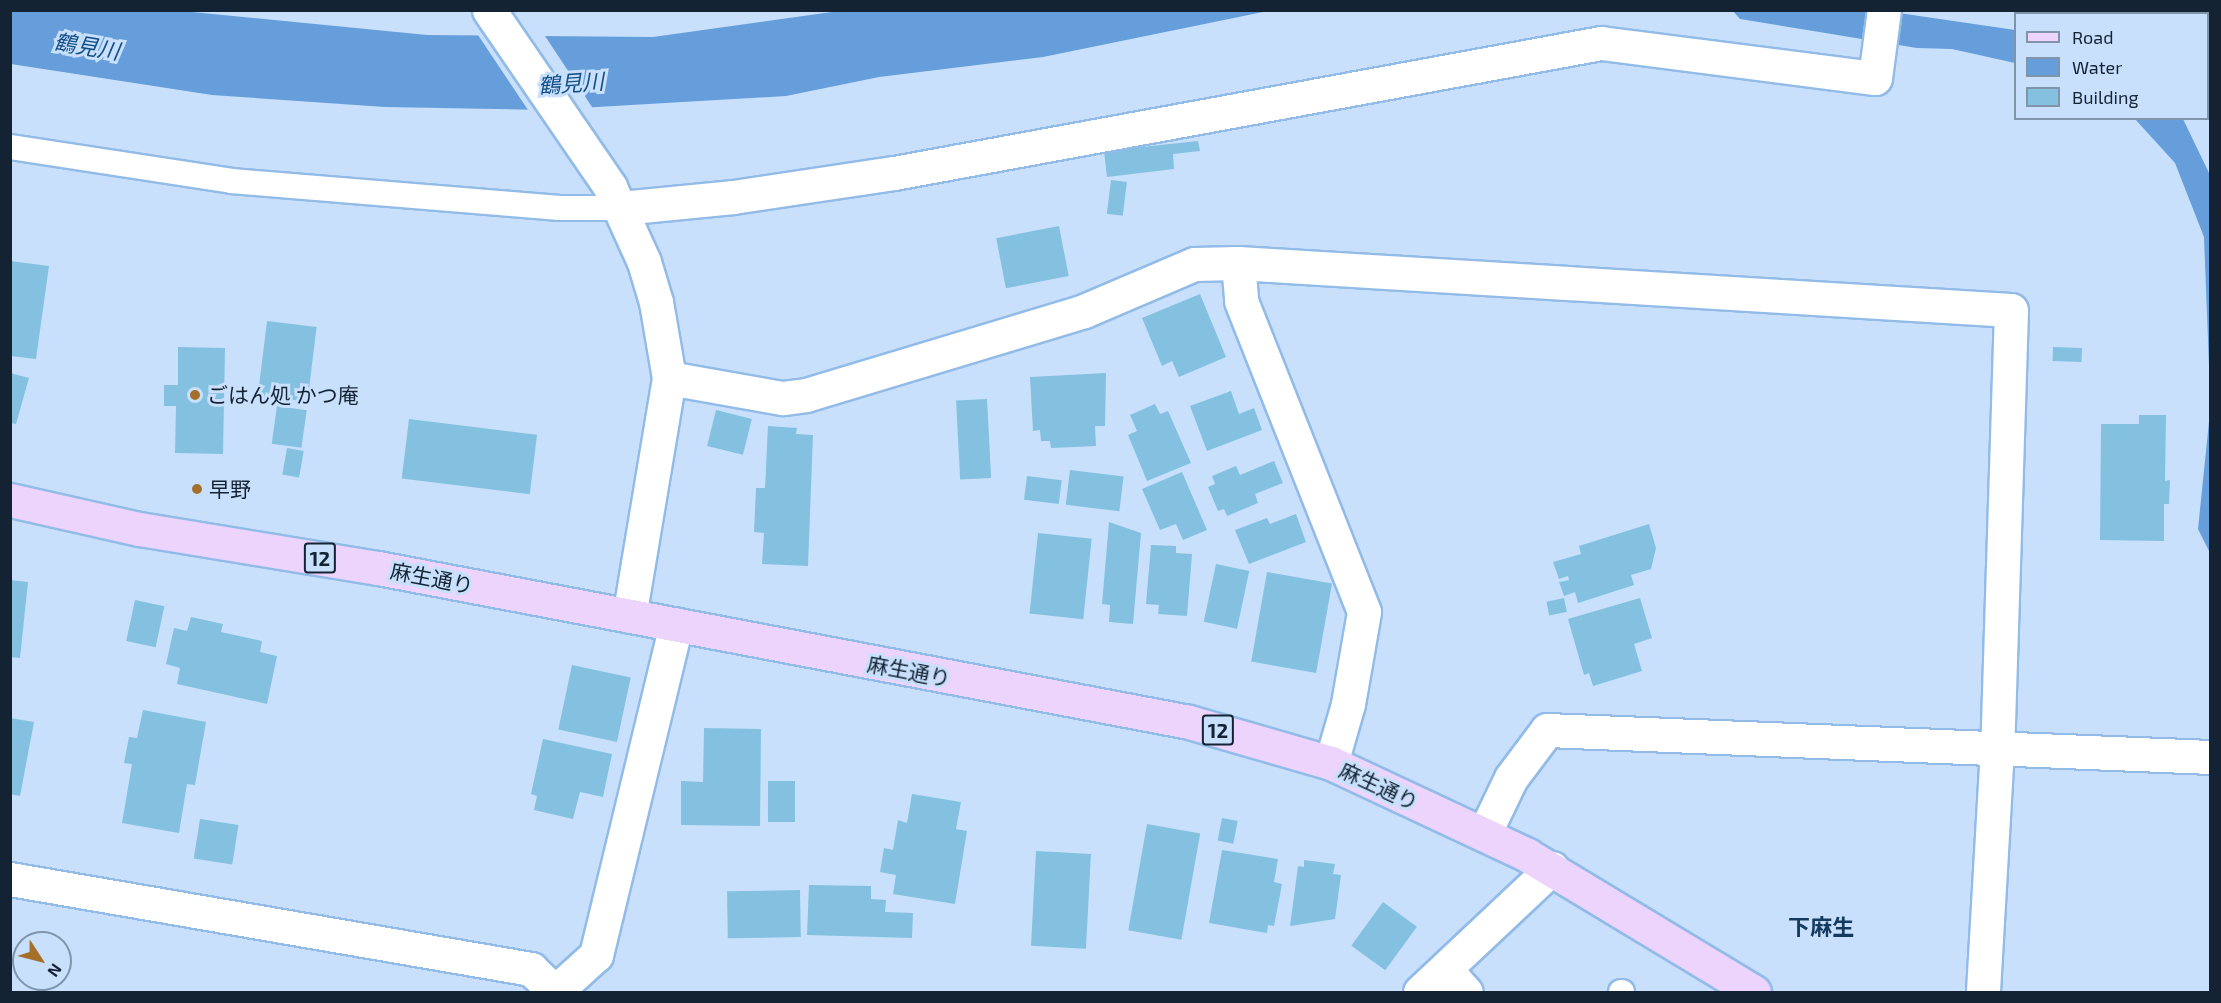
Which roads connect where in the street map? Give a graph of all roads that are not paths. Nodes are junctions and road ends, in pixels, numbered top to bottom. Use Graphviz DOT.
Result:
graph roads {
  1 [pos="489,10"];
  2 [pos="1884,10"];
  3 [pos="10,147"];
  4 [pos="616,197"];
  5 [pos="1238,263"];
  6 [pos="669,378"];
  7 [pos="10,500"];
  8 [pos="629,616"];
  9 [pos="676,625"];
  10 [pos="1997,748"];
  11 [pos="2211,757"];
  12 [pos="1331,763"];
  13 [pos="1484,834"];
  14 [pos="1552,868"];
  15 [pos="10,879"];
  16 [pos="1455,981"];
  17 [pos="555,992"];
  18 [pos="1420,993"];
  19 [pos="1754,993"];
  20 [pos="1983,993"];
  1 -- 4 [label="street"];
  2 -- 4 [label="street"];
  3 -- 4 [label="lane"];
  4 -- 6 [label="street"];
  5 -- 6 [label="street"];
  5 -- 10 [label="street"];
  5 -- 12 [label="street"];
  6 -- 8 [label="street"];
  7 -- 8 [label="main road, 麻生通り / 12"];
  8 -- 9 [label="main road, 麻生通り / 12"];
  9 -- 12 [label="main road, 麻生通り / 12"];
  9 -- 17 [label="street"];
  10 -- 11 [label="street"];
  10 -- 13 [label="street"];
  10 -- 20 [label="street"];
  12 -- 13 [label="main road, 麻生通り / 12"];
  13 -- 14 [label="main road, 麻生通り / 12"];
  14 -- 16 [label="street"];
  14 -- 19 [label="main road, 麻生通り / 12"];
  15 -- 17 [label="street"];
  16 -- 18 [label="street"];
}
